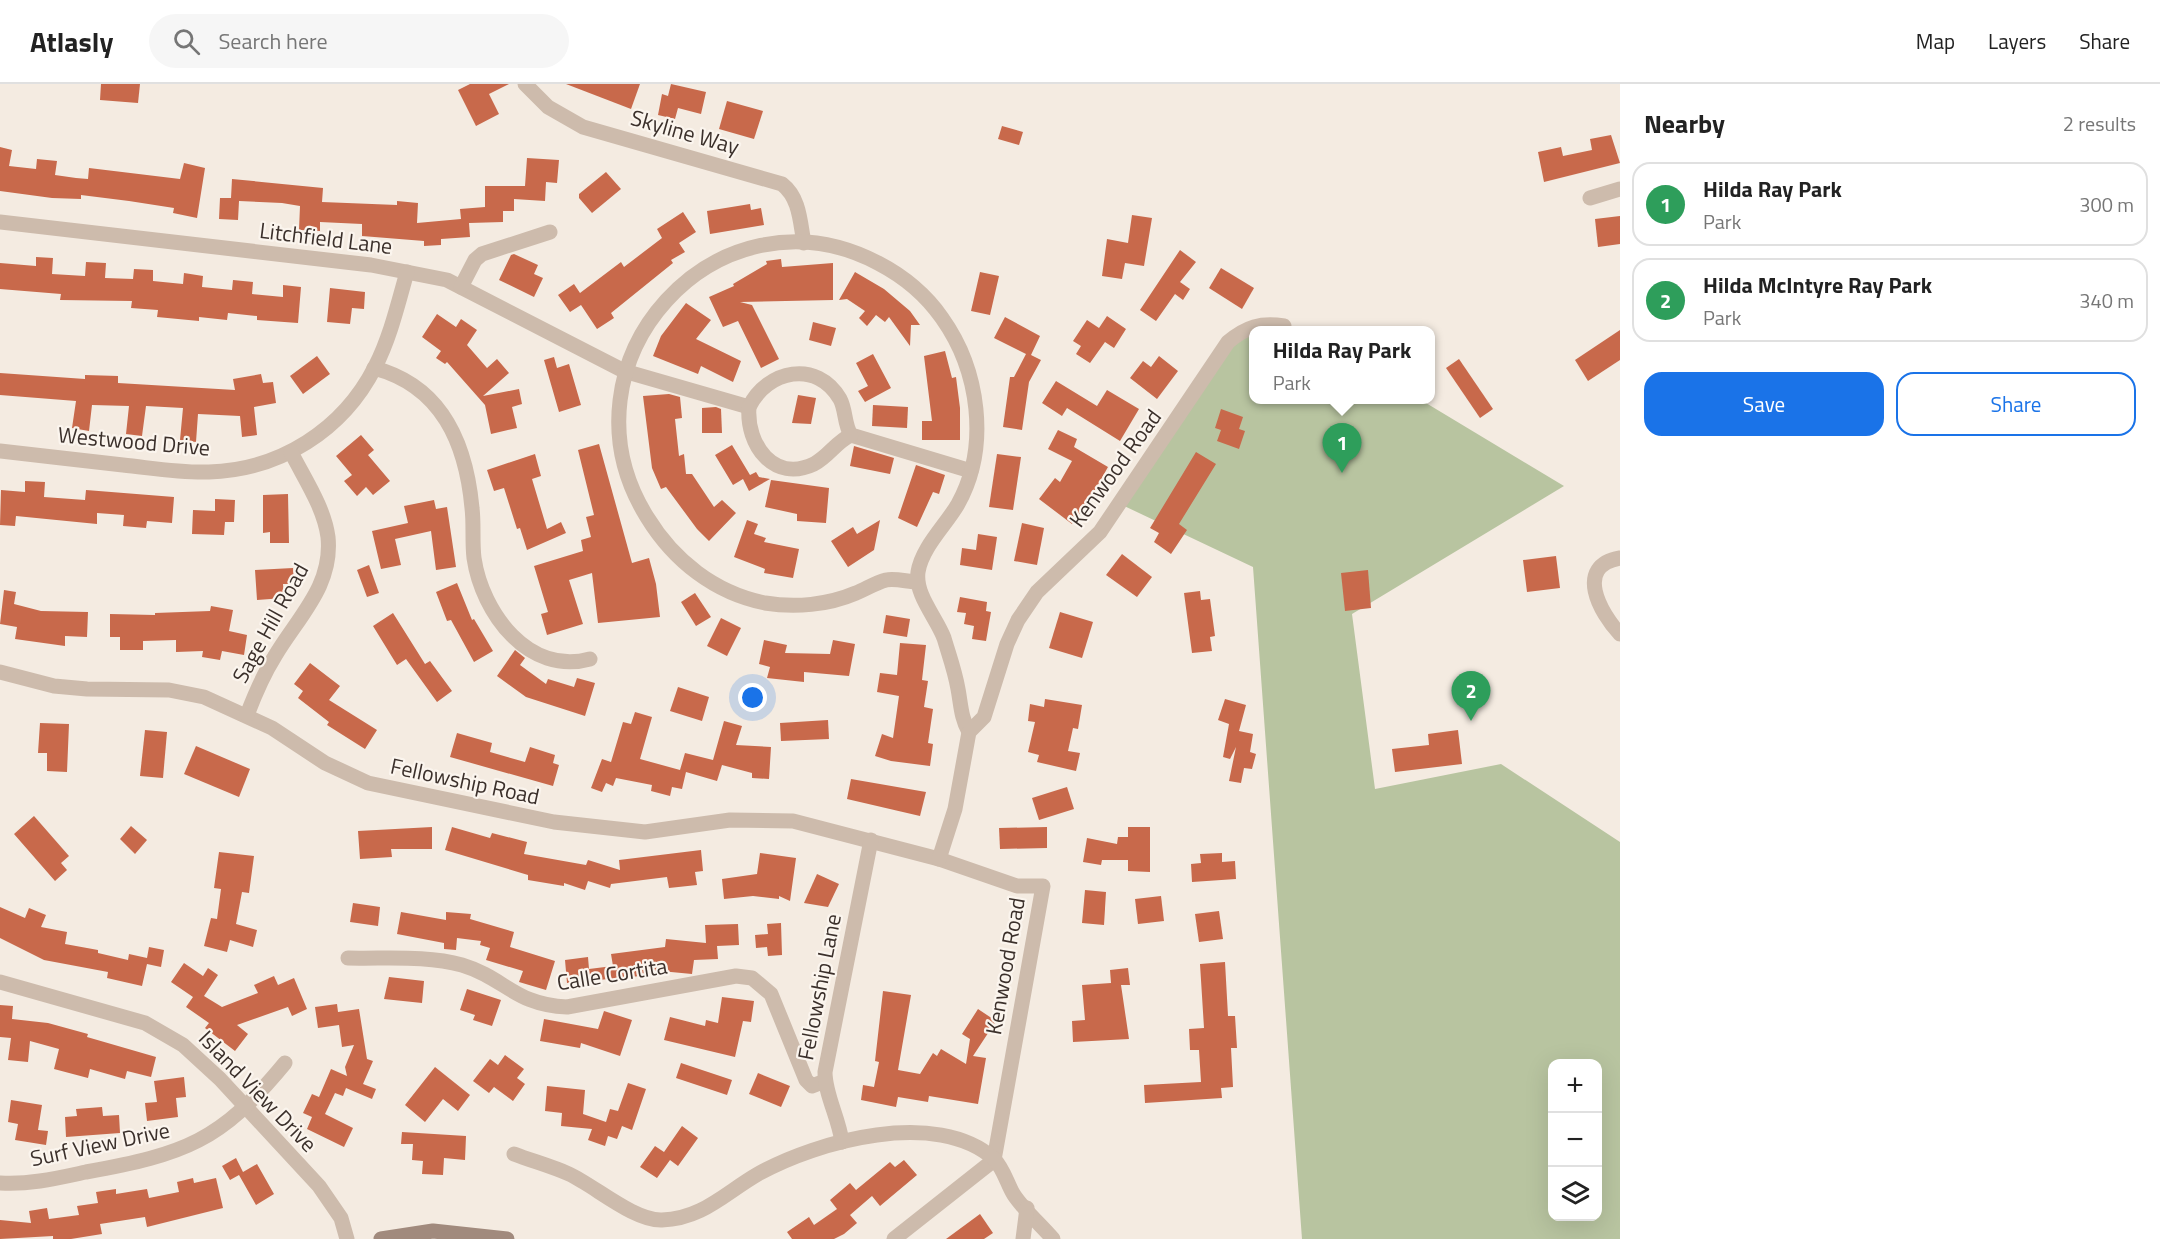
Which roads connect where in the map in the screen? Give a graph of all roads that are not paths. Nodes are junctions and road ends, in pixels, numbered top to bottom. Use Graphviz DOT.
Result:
graph roads {
  1 [pos="525,84"];
  2 [pos="1620,189"];
  3 [pos="1590,198"];
  4 [pos="0,222"];
  5 [pos="550,232"];
  6 [pos="804,243"];
  7 [pos="407,272"];
  8 [pos="461,287"];
  9 [pos="1258,326"];
  10 [pos="1284,326"];
  11 [pos="1249,328"];
  12 [pos="374,369"];
  13 [pos="624,371"];
  14 [pos="749,406"];
  15 [pos="851,435"];
  16 [pos="0,451"];
  17 [pos="291,452"];
  18 [pos="971,471"];
  19 [pos="1620,558"];
  20 [pos="918,582"];
  21 [pos="1620,634"];
  22 [pos="591,659"];
  23 [pos="0,672"];
  24 [pos="247,715"];
  25 [pos="969,732"];
  26 [pos="871,840"];
  27 [pos="939,859"];
  28 [pos="348,958"];
  29 [pos="0,982"];
  30 [pos="285,1063"];
  31 [pos="825,1081"];
  32 [pos="245,1107"];
  33 [pos="842,1142"];
  34 [pos="514,1154"];
  35 [pos="994,1160"];
  36 [pos="0,1184"];
  37 [pos="1027,1208"];
  38 [pos="346,1239"];
  39 [pos="381,1239"];
  40 [pos="507,1239"];
  41 [pos="894,1239"];
  42 [pos="1023,1239"];
  43 [pos="1053,1239"];
  1 -- 6 [label="street, Skyline Way"];
  2 -- 3 [label="street"];
  4 -- 7 [label="street, Litchfield Lane"];
  5 -- 8 [label="street"];
  6 -- 13 [label="street"];
  6 -- 18 [label="street"];
  7 -- 8 [label="street, Litchfield Lane"];
  7 -- 12 [label="street, Westwood Drive"];
  8 -- 13 [label="street, Litchfield Lane"];
  9 -- 10 [label="street, Kenwood Road"];
  11 -- 25 [label="street, Kenwood Road"];
  12 -- 17 [label="street, Westwood Drive"];
  12 -- 22 [label="street"];
  13 -- 14 [label="street, Litchfield Lane"];
  13 -- 20 [label="street"];
  14 -- 15 [label="street"];
  14 -- 15 [label="street"];
  15 -- 18 [label="street"];
  16 -- 17 [label="street, Westwood Drive"];
  17 -- 24 [label="street, Sage Hill Road"];
  18 -- 20 [label="street"];
  19 -- 21 [label="street"];
  20 -- 25 [label="street"];
  23 -- 24 [label="street, Fellowship Road"];
  24 -- 26 [label="street, Fellowship Road"];
  25 -- 27 [label="street, Kenwood Road"];
  26 -- 27 [label="street, Fellowship Road"];
  26 -- 31 [label="street, Fellowship Lane"];
  27 -- 35 [label="street, Kenwood Road"];
  28 -- 31 [label="street, Calle Cortita"];
  29 -- 32 [label="street, Island View Drive"];
  30 -- 32 [label="street, Surf View Drive"];
  31 -- 33 [label="street, Fellowship Lane"];
  32 -- 36 [label="street, Surf View Drive"];
  32 -- 38 [label="street, Island View Drive"];
  33 -- 34 [label="street"];
  33 -- 35 [label="street"];
  35 -- 37 [label="street"];
  35 -- 41 [label="street"];
  37 -- 42 [label="street"];
  37 -- 43 [label="street"];
  39 -- 40 [label="main road"];
}
